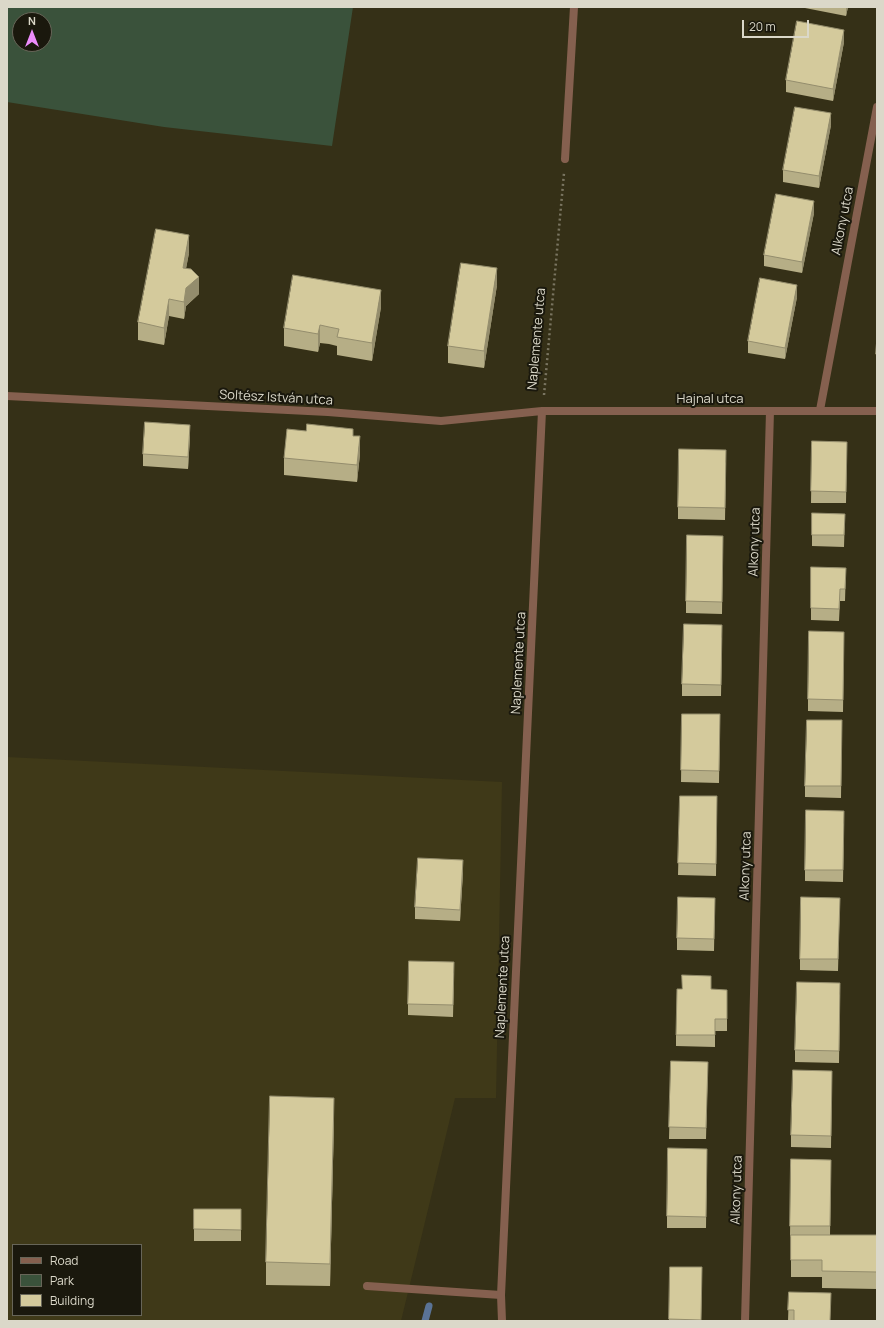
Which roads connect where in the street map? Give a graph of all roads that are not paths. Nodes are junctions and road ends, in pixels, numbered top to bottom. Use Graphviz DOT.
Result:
graph roads {
  1 [pos="574,7"];
  2 [pos="877,107"];
  3 [pos="565,159"];
  4 [pos="7,396"];
  5 [pos="820,410"];
  6 [pos="542,411"];
  7 [pos="770,411"];
  8 [pos="877,411"];
  9 [pos="367,1286"];
  10 [pos="501,1295"];
  11 [pos="502,1321"];
  12 [pos="746,1321"];
  1 -- 3 [label="street"];
  2 -- 5 [label="street, Alkony utca"];
  4 -- 6 [label="street, Soltész István utca"];
  5 -- 7 [label="street, Hajnal utca"];
  5 -- 8 [label="street, Hajnal utca"];
  6 -- 7 [label="street, Hajnal utca"];
  6 -- 10 [label="street, Naplemente utca"];
  7 -- 12 [label="street, Alkony utca"];
  9 -- 10 [label="street"];
  10 -- 11 [label="street, Naplemente utca"];
}
